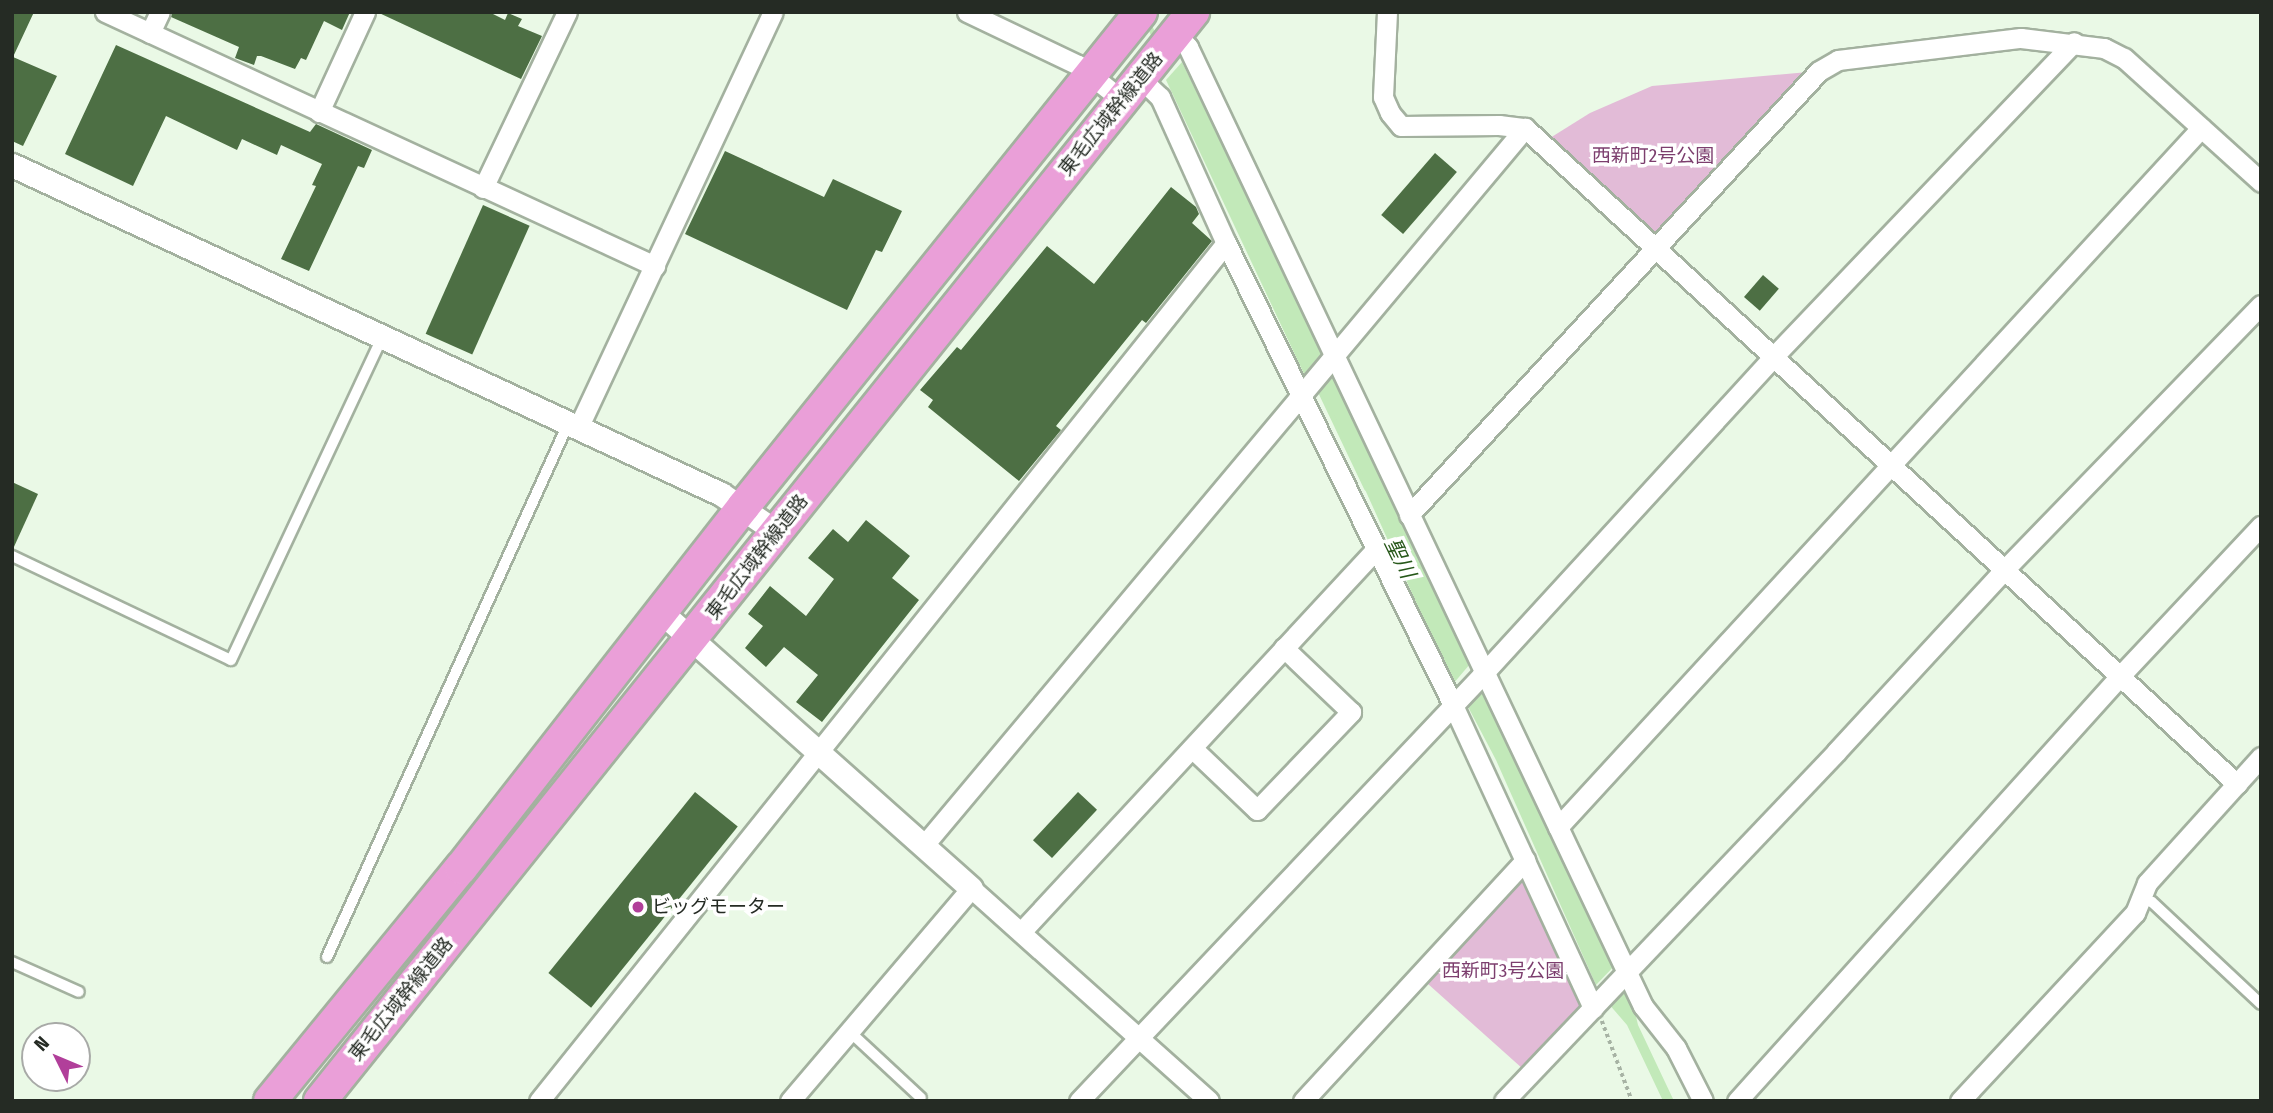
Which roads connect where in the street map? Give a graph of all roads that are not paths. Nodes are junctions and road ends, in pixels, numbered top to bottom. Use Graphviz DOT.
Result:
graph roads {
  1 [pos="105,12"];
  2 [pos="160,12"];
  3 [pos="365,12"];
  4 [pos="567,12"];
  5 [pos="773,12"];
  6 [pos="967,12"];
  7 [pos="1387,12"];
  8 [pos="1130,19"];
  9 [pos="1181,28"];
  10 [pos="150,33"];
  11 [pos="2074,42"];
  12 [pos="1091,75"];
  13 [pos="1138,81"];
  14 [pos="319,112"];
  15 [pos="1525,128"];
  16 [pos="2201,128"];
  17 [pos="12,165"];
  18 [pos="2261,182"];
  19 [pos="483,188"];
  20 [pos="1226,243"];
  21 [pos="1658,248"];
  22 [pos="655,266"];
  23 [pos="2261,305"];
  24 [pos="383,335"];
  25 [pos="1774,356"];
  26 [pos="1332,361"];
  27 [pos="1305,394"];
  28 [pos="573,426"];
  29 [pos="1893,465"];
  30 [pos="743,507"];
  31 [pos="1409,515"];
  32 [pos="2261,526"];
  33 [pos="777,532"];
  34 [pos="1376,549"];
  35 [pos="12,556"];
  36 [pos="2004,570"];
  37 [pos="661,612"];
  38 [pos="693,638"];
  39 [pos="1284,648"];
  40 [pos="1482,674"];
  41 [pos="2120,676"];
  42 [pos="1455,703"];
  43 [pos="1192,748"];
  44 [pos="819,751"];
  45 [pos="2261,757"];
  46 [pos="2237,783"];
  47 [pos="1558,827"];
  48 [pos="924,845"];
  49 [pos="1525,860"];
  50 [pos="971,888"];
  51 [pos="2141,899"];
  52 [pos="1021,932"];
  53 [pos="327,957"];
  54 [pos="12,961"];
  55 [pos="1625,973"];
  56 [pos="79,992"];
  57 [pos="1598,1002"];
  58 [pos="2261,1003"];
  59 [pos="849,1031"];
  60 [pos="1138,1037"];
  61 [pos="921,1098"];
  62 [pos="270,1101"];
  63 [pos="320,1101"];
  64 [pos="540,1101"];
  65 [pos="790,1101"];
  66 [pos="1079,1101"];
  67 [pos="1209,1101"];
  68 [pos="1303,1101"];
  69 [pos="1504,1101"];
  70 [pos="1703,1101"];
  71 [pos="1737,1101"];
  72 [pos="1960,1101"];
  1 -- 10 [label="street"];
  2 -- 10 [label="street"];
  3 -- 14 [label="street"];
  4 -- 19 [label="street"];
  5 -- 22 [label="street"];
  6 -- 12 [label="street"];
  7 -- 15 [label="street"];
  8 -- 12 [label="highway, 東毛広域幹線道路"];
  9 -- 13 [label="highway, 東毛広域幹線道路"];
  9 -- 26 [label="street"];
  10 -- 14 [label="street"];
  11 -- 16 [label="street"];
  11 -- 21 [label="street"];
  11 -- 25 [label="street"];
  12 -- 13 [label="street"];
  12 -- 30 [label="highway, 東毛広域幹線道路"];
  13 -- 20 [label="street"];
  13 -- 33 [label="highway, 東毛広域幹線道路"];
  14 -- 19 [label="street"];
  15 -- 21 [label="street"];
  15 -- 26 [label="street"];
  16 -- 18 [label="street"];
  16 -- 29 [label="street"];
  17 -- 24 [label="street"];
  19 -- 22 [label="street"];
  20 -- 27 [label="street"];
  20 -- 44 [label="street"];
  21 -- 25 [label="street"];
  21 -- 31 [label="street"];
  22 -- 28 [label="street"];
  23 -- 36 [label="street"];
  24 -- 28 [label="street"];
  24 -- 35 [label="lane"];
  25 -- 29 [label="street"];
  25 -- 40 [label="street"];
  26 -- 27 [label="street"];
  26 -- 31 [label="street"];
  27 -- 34 [label="street"];
  27 -- 48 [label="street"];
  28 -- 30 [label="street"];
  28 -- 53 [label="lane"];
  29 -- 36 [label="street"];
  29 -- 47 [label="street"];
  30 -- 33 [label="street"];
  30 -- 37 [label="highway, 東毛広域幹線道路"];
  31 -- 40 [label="street"];
  32 -- 41 [label="street"];
  33 -- 38 [label="highway, 東毛広域幹線道路"];
  34 -- 39 [label="street"];
  34 -- 42 [label="street"];
  36 -- 41 [label="street"];
  36 -- 55 [label="street"];
  37 -- 38 [label="street"];
  37 -- 62 [label="highway, 東毛広域幹線道路"];
  38 -- 44 [label="street"];
  38 -- 63 [label="highway, 東毛広域幹線道路"];
  39 -- 43 [label="street"];
  39 -- 43 [label="street"];
  40 -- 42 [label="street"];
  40 -- 47 [label="street"];
  41 -- 46 [label="street"];
  41 -- 71 [label="street"];
  42 -- 49 [label="street"];
  42 -- 60 [label="street"];
  43 -- 52 [label="street"];
  44 -- 48 [label="street"];
  44 -- 64 [label="street"];
  45 -- 46 [label="street"];
  46 -- 51 [label="street"];
  47 -- 55 [label="street"];
  48 -- 50 [label="street"];
  49 -- 57 [label="street"];
  49 -- 68 [label="street"];
  50 -- 52 [label="street"];
  50 -- 59 [label="street"];
  51 -- 58 [label="lane"];
  51 -- 72 [label="street"];
  52 -- 60 [label="street"];
  54 -- 56 [label="lane"];
  55 -- 57 [label="street"];
  55 -- 70 [label="street"];
  57 -- 69 [label="street"];
  59 -- 61 [label="lane"];
  59 -- 65 [label="street"];
  60 -- 66 [label="street"];
  60 -- 67 [label="street"];
}
